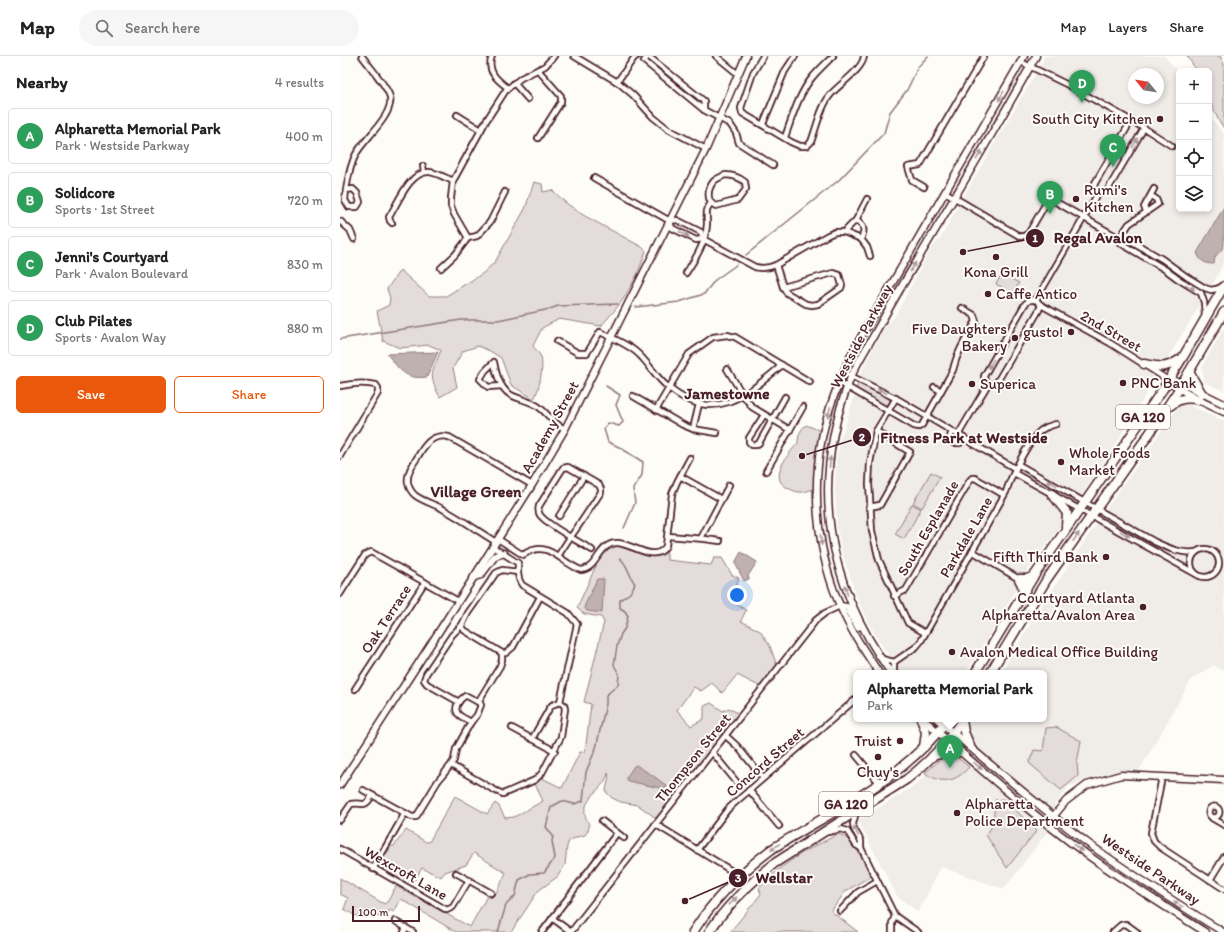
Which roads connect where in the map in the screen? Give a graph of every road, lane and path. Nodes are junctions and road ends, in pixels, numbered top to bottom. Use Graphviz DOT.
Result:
graph roads {
  1 [pos="362,56"];
  2 [pos="492,56"];
  3 [pos="554,56"];
  4 [pos="574,56"];
  5 [pos="637,56"];
  6 [pos="716,56"];
  7 [pos="746,56"];
  8 [pos="763,56"];
  9 [pos="795,56"];
  10 [pos="833,56"];
  11 [pos="864,56"];
  12 [pos="984,56"];
  13 [pos="1024,56"];
  14 [pos="1036,56"];
  15 [pos="644,57"];
  16 [pos="1021,62"];
  17 [pos="1030,67"];
  18 [pos="538,70"];
  19 [pos="738,74"];
  20 [pos="617,82"];
  21 [pos="514,83"];
  22 [pos="508,88"];
  23 [pos="528,99"];
  24 [pos="457,115"];
  25 [pos="720,119"];
  26 [pos="1131,121"];
  27 [pos="763,124"];
  28 [pos="1144,128"];
  29 [pos="481,130"];
  30 [pos="785,137"];
  31 [pos="538,138"];
  32 [pos="1172,146"];
  33 [pos="706,150"];
  34 [pos="773,165"];
  35 [pos="423,166"];
  36 [pos="424,172"];
  37 [pos="594,178"];
  38 [pos="453,181"];
  39 [pos="924,187"];
  40 [pos="1154,189"];
  41 [pos="346,190"];
  42 [pos="505,192"];
  43 [pos="945,192"];
  44 [pos="1097,195"];
  45 [pos="1151,196"];
  46 [pos="954,197"];
  47 [pos="867,199"];
  48 [pos="711,203"];
  49 [pos="1147,212"];
  50 [pos="1084,217"];
  51 [pos="856,220"];
  52 [pos="340,221"];
  53 [pos="670,221"];
  54 [pos="392,223"];
  55 [pos="844,232"];
  56 [pos="468,238"];
  57 [pos="354,239"];
  58 [pos="703,239"];
  59 [pos="861,239"];
  60 [pos="1118,239"];
  61 [pos="870,256"];
  62 [pos="776,265"];
  63 [pos="441,268"];
  64 [pos="686,273"];
  65 [pos="1224,286"];
  66 [pos="783,287"];
  67 [pos="1036,300"];
  68 [pos="1040,305"];
  69 [pos="962,308"];
  70 [pos="1224,312"];
  71 [pos="1206,319"];
  72 [pos="612,338"];
  73 [pos="557,341"];
  74 [pos="1183,357"];
  75 [pos="1144,364"];
  76 [pos="782,365"];
  77 [pos="727,369"];
  78 [pos="843,372"];
  79 [pos="1189,372"];
  80 [pos="852,375"];
  81 [pos="1168,380"];
  82 [pos="810,382"];
  83 [pos="839,382"];
  84 [pos="988,384"];
  85 [pos="340,386"];
  86 [pos="502,386"];
  87 [pos="1180,386"];
  88 [pos="848,387"];
  89 [pos="934,387"];
  90 [pos="668,388"];
  91 [pos="941,391"];
  92 [pos="743,395"];
  93 [pos="633,396"];
  94 [pos="785,397"];
  95 [pos="1201,397"];
  96 [pos="896,398"];
  97 [pos="699,404"];
  98 [pos="1224,404"];
  99 [pos="803,407"];
  100 [pos="1166,409"];
  101 [pos="656,410"];
  102 [pos="888,412"];
  103 [pos="1224,412"];
  104 [pos="764,415"];
  105 [pos="928,417"];
  106 [pos="772,420"];
  107 [pos="1056,424"];
  108 [pos="565,429"];
  109 [pos="693,429"];
  110 [pos="790,430"];
  111 [pos="876,431"];
  112 [pos="952,432"];
  113 [pos="717,433"];
  114 [pos="958,435"];
  115 [pos="964,438"];
  116 [pos="340,456"];
  117 [pos="690,458"];
  118 [pos="1016,469"];
  119 [pos="766,471"];
  120 [pos="584,476"];
  121 [pos="680,476"];
  122 [pos="532,485"];
  123 [pos="729,485"];
  124 [pos="1052,494"];
  125 [pos="1004,495"];
  126 [pos="721,499"];
  127 [pos="1091,505"];
  128 [pos="869,507"];
  129 [pos="1086,512"];
  130 [pos="559,516"];
  131 [pos="1066,530"];
  132 [pos="668,536"];
  133 [pos="571,537"];
  134 [pos="701,538"];
  135 [pos="720,541"];
  136 [pos="495,542"];
  137 [pos="592,550"];
  138 [pos="972,551"];
  139 [pos="1196,552"];
  140 [pos="504,553"];
  141 [pos="558,556"];
  142 [pos="518,572"];
  143 [pos="1196,574"];
  144 [pos="1034,576"];
  145 [pos="474,577"];
  146 [pos="1019,579"];
  147 [pos="424,582"];
  148 [pos="1023,593"];
  149 [pos="340,594"];
  150 [pos="894,596"];
  151 [pos="540,597"];
  152 [pos="458,601"];
  153 [pos="840,606"];
  154 [pos="462,625"];
  155 [pos="925,633"];
  156 [pos="870,642"];
  157 [pos="502,653"];
  158 [pos="880,658"];
  159 [pos="894,662"];
  160 [pos="877,670"];
  161 [pos="889,670"];
  162 [pos="894,670"];
  163 [pos="977,670"];
  164 [pos="992,670"];
  165 [pos="355,689"];
  166 [pos="459,702"];
  167 [pos="478,702"];
  168 [pos="560,702"];
  169 [pos="853,702"];
  170 [pos="471,722"];
  171 [pos="923,722"];
  172 [pos="926,722"];
  173 [pos="946,722"];
  174 [pos="961,722"];
  175 [pos="962,722"];
  176 [pos="512,728"];
  177 [pos="938,732"];
  178 [pos="953,733"];
  179 [pos="726,736"];
  180 [pos="532,739"];
  181 [pos="947,740"];
  182 [pos="970,746"];
  183 [pos="924,747"];
  184 [pos="554,751"];
  185 [pos="712,752"];
  186 [pos="960,752"];
  187 [pos="856,755"];
  188 [pos="933,756"];
  189 [pos="451,765"];
  190 [pos="1162,777"];
  191 [pos="763,778"];
  192 [pos="879,780"];
  193 [pos="1224,780"];
  194 [pos="340,784"];
  195 [pos="740,784"];
  196 [pos="363,790"];
  197 [pos="749,790"];
  198 [pos="372,796"];
  199 [pos="1219,810"];
  200 [pos="856,812"];
  201 [pos="405,813"];
  202 [pos="1224,813"];
  203 [pos="1054,816"];
  204 [pos="1211,817"];
  205 [pos="340,820"];
  206 [pos="602,821"];
  207 [pos="655,824"];
  208 [pos="1048,824"];
  209 [pos="1224,825"];
  210 [pos="779,826"];
  211 [pos="823,832"];
  212 [pos="617,833"];
  213 [pos="624,838"];
  214 [pos="861,848"];
  215 [pos="340,849"];
  216 [pos="697,850"];
  217 [pos="1224,857"];
  218 [pos="373,869"];
  219 [pos="456,873"];
  220 [pos="740,876"];
  221 [pos="468,880"];
  222 [pos="1210,880"];
  223 [pos="877,881"];
  224 [pos="1224,889"];
  225 [pos="491,893"];
  226 [pos="840,911"];
  227 [pos="895,916"];
  228 [pos="552,918"];
  229 [pos="395,921"];
  230 [pos="405,930"];
  231 [pos="413,932"];
  232 [pos="542,932"];
  233 [pos="571,932"];
  234 [pos="693,932"];
  235 [pos="709,932"];
  236 [pos="892,932"];
  237 [pos="918,932"];
  238 [pos="1113,932"];
  239 [pos="1137,932"];
  240 [pos="1205,932"];
  241 [pos="1223,932"];
  1 -- 41 [label="street"];
  2 -- 22 [label="street"];
  3 -- 18 [label="street"];
  4 -- 20 [label="street"];
  5 -- 20 [label="street"];
  6 -- 19 [label="street"];
  7 -- 19 [label="main road, Academy Street"];
  8 -- 27 [label="street"];
  9 -- 27 [label="street"];
  10 -- 30 [label="street"];
  11 -- 30 [label="street"];
  12 -- 39 [label="street"];
  13 -- 16 [label="main road, Westside Parkway"];
  14 -- 17 [label="main road, Westside Parkway"];
  15 -- 25 [label="street"];
  16 -- 17 [label="street"];
  16 -- 43 [label="main road, Westside Parkway, one-way"];
  17 -- 26 [label="street"];
  46 -- 17 [label="main road, Westside Parkway, one-way"];
  18 -- 21 [label="street"];
  18 -- 31 [label="street"];
  19 -- 25 [label="main road, Academy Street"];
  20 -- 33 [label="street"];
  21 -- 22 [label="street"];
  21 -- 23 [label="street"];
  22 -- 29 [label="street"];
  24 -- 29 [label="street"];
  25 -- 33 [label="main road, Academy Street"];
  25 -- 34 [label="street"];
  26 -- 28 [label="street"];
  26 -- 44 [label="street"];
  27 -- 30 [label="street"];
  28 -- 32 [label="street"];
  44 -- 28 [label="street, one-way"];
  29 -- 38 [label="street"];
  33 -- 53 [label="main road, Academy Street"];
  35 -- 36 [label="street"];
  36 -- 38 [label="street"];
  36 -- 54 [label="street"];
  37 -- 53 [label="street"];
  38 -- 56 [label="street"];
  40 -- 45 [label="street"];
  42 -- 56 [label="street"];
  43 -- 46 [label="street"];
  43 -- 78 [label="main road, Westside Parkway"];
  44 -- 50 [label="street"];
  45 -- 49 [label="street"];
  45 -- 49 [label="street"];
  46 -- 50 [label="street"];
  80 -- 46 [label="main road, Westside Parkway, one-way"];
  47 -- 51 [label="street"];
  48 -- 48 [label="street"];
  48 -- 58 [label="street"];
  49 -- 60 [label="street"];
  50 -- 60 [label="street"];
  50 -- 67 [label="street"];
  51 -- 55 [label="street"];
  51 -- 59 [label="street"];
  52 -- 57 [label="street"];
  53 -- 58 [label="street, one-way"];
  53 -- 58 [label="street"];
  53 -- 72 [label="main road, Academy Street"];
  55 -- 59 [label="street"];
  55 -- 62 [label="street"];
  56 -- 63 [label="street"];
  58 -- 62 [label="street"];
  58 -- 64 [label="street"];
  59 -- 61 [label="street"];
  60 -- 65 [label="street"];
  60 -- 71 [label="street, one-way"];
  62 -- 66 [label="street"];
  65 -- 71 [label="highway, GA 120"];
  66 -- 66 [label="street"];
  67 -- 68 [label="street"];
  67 -- 84 [label="street, one-way"];
  68 -- 75 [label="street, 2nd Street"];
  68 -- 84 [label="street"];
  69 -- 91 [label="street"];
  70 -- 79 [label="highway, GA 120"];
  71 -- 74 [label="highway, GA 120"];
  72 -- 73 [label="street"];
  72 -- 90 [label="street"];
  72 -- 108 [label="main road, Academy Street"];
  74 -- 75 [label="highway"];
  74 -- 81 [label="highway, GA 120"];
  75 -- 81 [label="street, 2nd Street"];
  76 -- 82 [label="street"];
  76 -- 90 [label="street"];
  76 -- 92 [label="street"];
  77 -- 92 [label="street"];
  78 -- 80 [label="street"];
  78 -- 83 [label="main road, Westside Parkway"];
  79 -- 87 [label="highway, GA 120"];
  79 -- 95 [label="highway"];
  80 -- 88 [label="main road, Westside Parkway"];
  96 -- 80 [label="street, one-way"];
  81 -- 87 [label="main road"];
  81 -- 127 [label="highway, GA 120"];
  83 -- 88 [label="street"];
  83 -- 153 [label="main road, Westside Parkway, one-way"];
  84 -- 114 [label="street"];
  85 -- 116 [label="street"];
  86 -- 86 [label="street"];
  86 -- 108 [label="street"];
  87 -- 95 [label="main road"];
  87 -- 100 [label="highway, GA 120"];
  88 -- 102 [label="street"];
  156 -- 88 [label="main road, Westside Parkway, one-way"];
  89 -- 91 [label="street"];
  90 -- 97 [label="street"];
  90 -- 101 [label="street"];
  91 -- 105 [label="street"];
  92 -- 97 [label="street"];
  92 -- 104 [label="street"];
  93 -- 101 [label="street"];
  94 -- 106 [label="street"];
  95 -- 98 [label="main road"];
  95 -- 100 [label="highway"];
  95 -- 103 [label="main road"];
  96 -- 102 [label="street"];
  96 -- 105 [label="street"];
  97 -- 109 [label="street"];
  99 -- 110 [label="street"];
  100 -- 127 [label="highway, GA 120"];
  101 -- 109 [label="street"];
  102 -- 105 [label="street"];
  102 -- 111 [label="street"];
  104 -- 106 [label="street"];
  104 -- 106 [label="street"];
  105 -- 112 [label="street"];
  106 -- 110 [label="street"];
  107 -- 118 [label="street, Parkdale Lane"];
  108 -- 122 [label="main road, Academy Street"];
  109 -- 113 [label="street"];
  110 -- 119 [label="street"];
  111 -- 128 [label="street"];
  111 -- 128 [label="street"];
  112 -- 114 [label="street"];
  112 -- 115 [label="street"];
  114 -- 115 [label="street"];
  115 -- 118 [label="street"];
  117 -- 121 [label="street"];
  118 -- 124 [label="street"];
  118 -- 125 [label="street, Parkdale Lane"];
  127 -- 118 [label="street, one-way"];
  120 -- 130 [label="street"];
  120 -- 133 [label="street"];
  120 -- 133 [label="street"];
  121 -- 126 [label="street"];
  121 -- 132 [label="street"];
  122 -- 136 [label="main road, Academy Street"];
  122 -- 136 [label="street"];
  123 -- 126 [label="street"];
  124 -- 129 [label="street"];
  124 -- 131 [label="highway"];
  125 -- 138 [label="street, Parkdale Lane"];
  125 -- 150 [label="street, South Esplanade"];
  126 -- 134 [label="street"];
  127 -- 129 [label="highway, GA 120"];
  127 -- 129 [label="highway, GA 120"];
  127 -- 139 [label="street"];
  128 -- 150 [label="street"];
  129 -- 131 [label="highway, GA 120"];
  129 -- 143 [label="street, one-way"];
  164 -- 129 [label="highway, GA 120, one-way"];
  131 -- 144 [label="highway, GA 120"];
  132 -- 134 [label="street"];
  132 -- 141 [label="street"];
  133 -- 137 [label="street"];
  133 -- 141 [label="street"];
  134 -- 135 [label="street"];
  136 -- 140 [label="street"];
  136 -- 141 [label="street"];
  136 -- 145 [label="main road, Academy Street"];
  138 -- 146 [label="street"];
  138 -- 155 [label="street, Parkdale Lane"];
  139 -- 143 [label="street"];
  139 -- 143 [label="street"];
  140 -- 142 [label="street"];
  140 -- 145 [label="main road"];
  142 -- 151 [label="street"];
  142 -- 154 [label="street"];
  144 -- 146 [label="highway"];
  144 -- 148 [label="highway, GA 120"];
  145 -- 152 [label="main road, Academy Street"];
  146 -- 148 [label="highway"];
  147 -- 149 [label="street"];
  147 -- 152 [label="street"];
  147 -- 165 [label="street, Oak Terrace"];
  148 -- 163 [label="highway, GA 120"];
  150 -- 155 [label="street"];
  151 -- 157 [label="street"];
  151 -- 168 [label="street"];
  152 -- 194 [label="main road, Academy Street"];
  153 -- 156 [label="main road"];
  153 -- 160 [label="main road, Westside Parkway"];
  153 -- 179 [label="street, Thompson Street"];
  154 -- 157 [label="street"];
  154 -- 166 [label="street"];
  155 -- 159 [label="street, Parkdale Lane"];
  156 -- 158 [label="main road, Westside Parkway"];
  157 -- 167 [label="street"];
  158 -- 159 [label="street"];
  158 -- 161 [label="main road, Westside Parkway"];
  159 -- 162 [label="street"];
  166 -- 167 [label="street"];
  166 -- 170 [label="street"];
  167 -- 170 [label="street"];
  168 -- 180 [label="street"];
  168 -- 184 [label="street"];
  169 -- 191 [label="street, Concord Street"];
  170 -- 189 [label="street"];
  171 -- 183 [label="highway"];
  172 -- 177 [label="main road, Westside Parkway"];
  173 -- 177 [label="highway, GA 120"];
  173 -- 178 [label="main road, Westside Parkway"];
  174 -- 178 [label="highway, GA 120"];
  175 -- 182 [label="highway"];
  176 -- 180 [label="street"];
  177 -- 181 [label="main road, Westside Parkway"];
  177 -- 183 [label="highway, GA 120"];
  178 -- 181 [label="highway, GA 120"];
  178 -- 182 [label="main road, Westside Parkway"];
  179 -- 185 [label="street, Thompson Street"];
  179 -- 191 [label="street"];
  180 -- 184 [label="street"];
  181 -- 186 [label="main road, Westside Parkway"];
  181 -- 188 [label="highway, GA 120"];
  182 -- 203 [label="main road, Westside Parkway"];
  183 -- 192 [label="highway, GA 120"];
  184 -- 189 [label="street"];
  185 -- 195 [label="street"];
  185 -- 207 [label="street, Thompson Street"];
  186 -- 188 [label="highway"];
  186 -- 208 [label="main road, Westside Parkway, one-way"];
  187 -- 192 [label="street"];
  188 -- 200 [label="highway, GA 120"];
  189 -- 201 [label="street"];
  190 -- 193 [label="main road"];
  190 -- 203 [label="main road"];
  190 -- 222 [label="street"];
  191 -- 197 [label="street, Concord Street"];
  192 -- 220 [label="highway, GA 120, one-way"];
  196 -- 198 [label="street"];
  197 -- 210 [label="street"];
  197 -- 216 [label="street, Concord Street"];
  198 -- 201 [label="street"];
  198 -- 205 [label="street"];
  199 -- 202 [label="street"];
  199 -- 204 [label="street"];
  199 -- 204 [label="street"];
  200 -- 211 [label="highway, GA 120"];
  214 -- 200 [label="street, one-way"];
  201 -- 218 [label="street"];
  203 -- 208 [label="main road"];
  241 -- 203 [label="main road, Westside Parkway, one-way"];
  204 -- 209 [label="street"];
  206 -- 212 [label="street"];
  207 -- 216 [label="street"];
  207 -- 233 [label="street, Thompson Street"];
  208 -- 240 [label="main road, Westside Parkway, one-way"];
  211 -- 214 [label="street"];
  235 -- 211 [label="highway, GA 120, one-way"];
  212 -- 213 [label="street"];
  212 -- 228 [label="street"];
  214 -- 223 [label="street"];
  215 -- 218 [label="street, Wexcroft Lane"];
  216 -- 220 [label="street"];
  217 -- 222 [label="street"];
  218 -- 221 [label="street, Wexcroft Lane"];
  219 -- 221 [label="street, Wexcroft Lane"];
  220 -- 234 [label="highway, GA 120"];
  221 -- 225 [label="street, Wexcroft Lane"];
  222 -- 224 [label="street"];
  223 -- 226 [label="street"];
  223 -- 227 [label="street"];
  227 -- 236 [label="street"];
  227 -- 237 [label="street"];
  228 -- 232 [label="street"];
  228 -- 233 [label="street"];
  229 -- 230 [label="street"];
  230 -- 231 [label="street"];
  238 -- 239 [label="street"];
}
